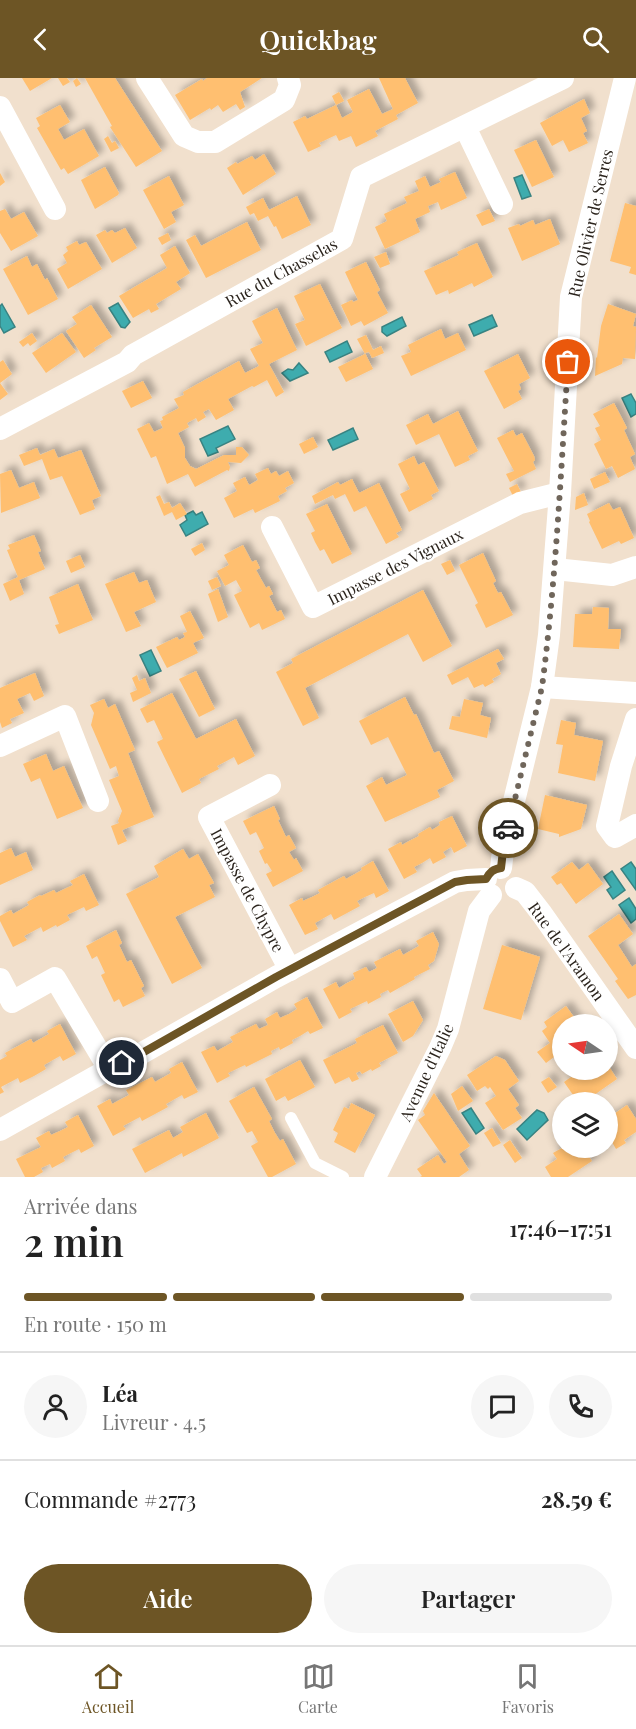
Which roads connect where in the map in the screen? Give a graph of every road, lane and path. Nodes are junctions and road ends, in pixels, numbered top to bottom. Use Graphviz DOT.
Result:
graph roads {
  1 [pos="147,78"];
  2 [pos="288,78"];
  3 [pos="563,78"];
  4 [pos="625,78"];
  5 [pos="0,107"];
  6 [pos="465,127"];
  7 [pos="502,204"];
  8 [pos="55,209"];
  9 [pos="0,429"];
  10 [pos="560,493"];
  11 [pos="272,527"];
  12 [pos="636,567"];
  13 [pos="555,569"];
  14 [pos="542,687"];
  15 [pos="636,693"];
  16 [pos="636,719"];
  17 [pos="0,746"];
  18 [pos="275,782"];
  19 [pos="98,801"];
  20 [pos="636,825"];
  21 [pos="493,881"];
  22 [pos="290,970"];
  23 [pos="0,979"];
  24 [pos="636,1048"];
  25 [pos="109,1069"];
  26 [pos="291,1118"];
  27 [pos="0,1130"];
  28 [pos="343,1177"];
  29 [pos="375,1177"];
  1 -- 2 [label="street"];
  3 -- 6 [label="street, Rue du Chasselas"];
  4 -- 10 [label="street, Rue Olivier de Serres"];
  5 -- 8 [label="street"];
  6 -- 7 [label="street"];
  6 -- 9 [label="street, Rue du Chasselas"];
  10 -- 11 [label="street, Impasse des Vignaux"];
  10 -- 13 [label="street, Rue Olivier de Serres"];
  12 -- 13 [label="street"];
  13 -- 14 [label="street, Rue Olivier de Serres"];
  14 -- 15 [label="street"];
  14 -- 21 [label="street, Rue Olivier de Serres"];
  16 -- 20 [label="street"];
  17 -- 19 [label="street"];
  18 -- 22 [label="street, Impasse de Chypre"];
  21 -- 22 [label="street"];
  21 -- 24 [label="street, Rue de l'Aramon"];
  21 -- 29 [label="street, Avenue d'Italie"];
  22 -- 25 [label="street"];
  23 -- 25 [label="street"];
  25 -- 27 [label="street"];
  26 -- 28 [label="lane"];
}
